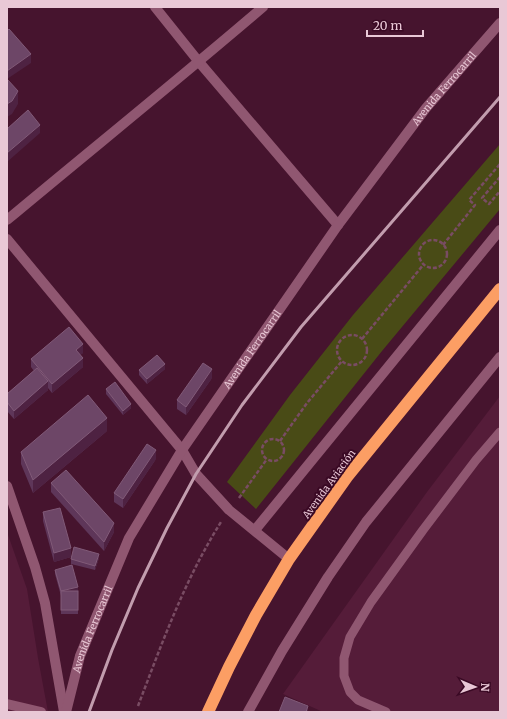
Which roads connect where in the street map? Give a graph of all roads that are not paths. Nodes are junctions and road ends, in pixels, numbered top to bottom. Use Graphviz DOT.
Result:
graph roads {
  1 [pos="155,7"];
  2 [pos="263,7"];
  3 [pos="500,23"];
  4 [pos="199,62"];
  5 [pos="7,220"];
  6 [pos="338,225"];
  7 [pos="500,230"];
  8 [pos="7,239"];
  9 [pos="500,289"];
  10 [pos="500,357"];
  11 [pos="500,432"];
  12 [pos="182,450"];
  13 [pos="7,486"];
  14 [pos="255,530"];
  15 [pos="289,559"];
  16 [pos="7,704"];
  17 [pos="41,712"];
  18 [pos="65,712"];
  19 [pos="208,712"];
  20 [pos="248,712"];
  21 [pos="386,712"];
  1 -- 4 [label="street"];
  2 -- 4 [label="street"];
  3 -- 6 [label="street, Avenida Ferrocarril"];
  4 -- 5 [label="street"];
  4 -- 6 [label="street"];
  6 -- 12 [label="street, Avenida Ferrocarril"];
  7 -- 14 [label="street"];
  8 -- 12 [label="street"];
  9 -- 15 [label="highway, Avenida Aviación"];
  10 -- 20 [label="street"];
  11 -- 21 [label="lane"];
  12 -- 14 [label="street"];
  12 -- 18 [label="street, Avenida Ferrocarril"];
  13 -- 18 [label="street"];
  14 -- 15 [label="street"];
  15 -- 19 [label="highway, Avenida Aviación"];
  16 -- 17 [label="street"];
}
